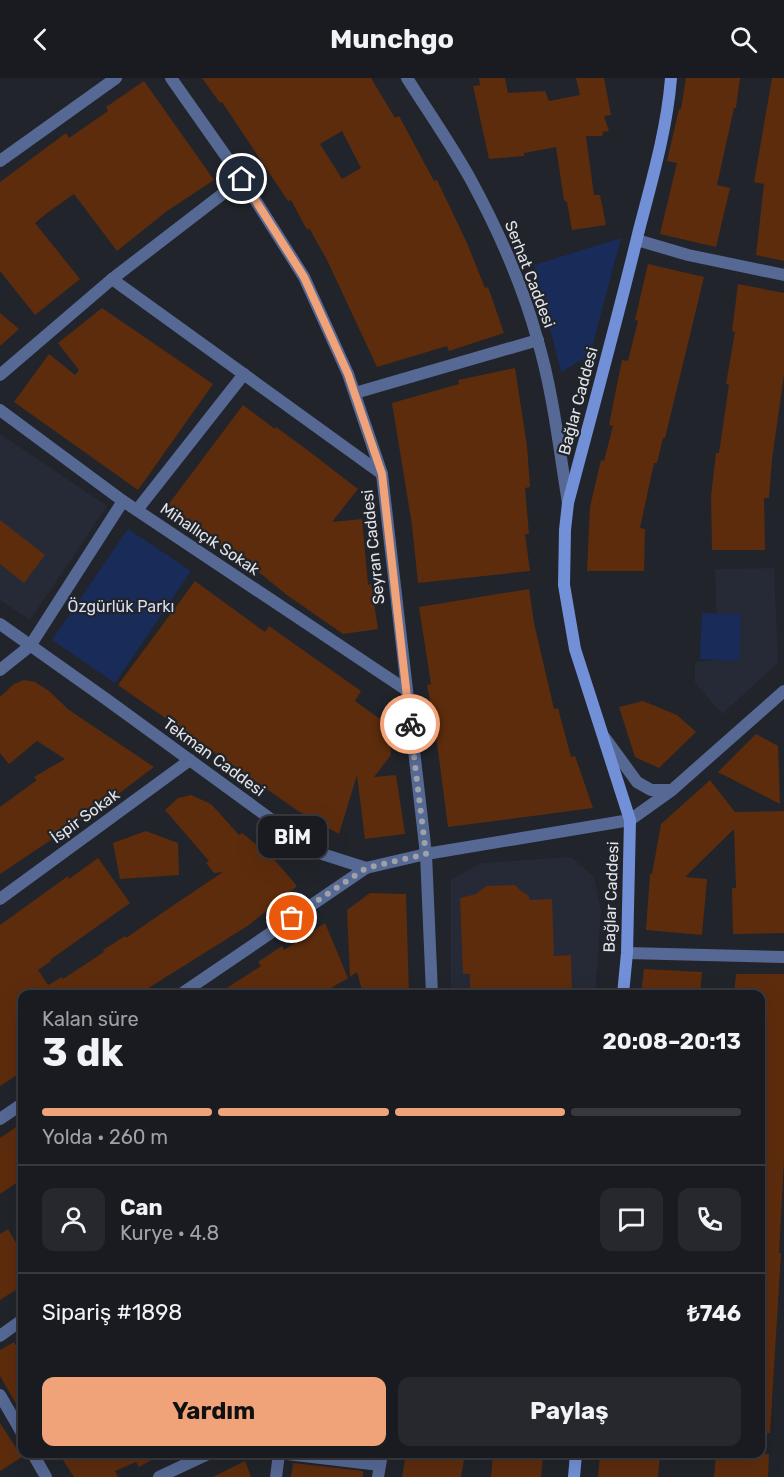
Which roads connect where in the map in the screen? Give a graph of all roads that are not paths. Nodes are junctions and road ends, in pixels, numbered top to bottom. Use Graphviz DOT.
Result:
graph roads {
  1 [pos="116,78"];
  2 [pos="171,78"];
  3 [pos="407,78"];
  4 [pos="671,78"];
  5 [pos="0,161"];
  6 [pos="242,179"];
  7 [pos="637,240"];
  8 [pos="784,275"];
  9 [pos="112,279"];
  10 [pos="538,340"];
  11 [pos="244,374"];
  12 [pos="0,375"];
  13 [pos="355,393"];
  14 [pos="0,410"];
  15 [pos="382,474"];
  16 [pos="123,501"];
  17 [pos="568,503"];
  18 [pos="137,510"];
  19 [pos="0,624"];
  20 [pos="30,646"];
  21 [pos="0,670"];
  22 [pos="405,689"];
  23 [pos="784,691"];
  24 [pos="601,734"];
  25 [pos="190,760"];
  26 [pos="672,790"];
  27 [pos="630,820"];
  28 [pos="426,854"];
  29 [pos="366,868"];
  30 [pos="0,899"];
  31 [pos="627,953"];
  32 [pos="784,957"];
  33 [pos="188,990"];
  34 [pos="432,990"];
  35 [pos="623,990"];
  36 [pos="18,1107"];
  37 [pos="0,1119"];
  38 [pos="18,1323"];
  39 [pos="0,1336"];
  40 [pos="0,1395"];
  41 [pos="18,1425"];
  42 [pos="35,1458"];
  43 [pos="199,1458"];
  44 [pos="278,1458"];
  45 [pos="321,1458"];
  46 [pos="576,1458"];
  47 [pos="380,1465"];
  48 [pos="46,1477"];
  49 [pos="159,1477"];
  50 [pos="276,1477"];
  51 [pos="574,1477"];
  1 -- 5 [label="street"];
  2 -- 6 [label="street, Seyran Caddesi"];
  3 -- 10 [label="street, Serhat Caddesi"];
  4 -- 7 [label="main road, Bağlar Caddesi"];
  6 -- 9 [label="street"];
  6 -- 13 [label="street, Seyran Caddesi"];
  7 -- 8 [label="street"];
  7 -- 17 [label="main road, Bağlar Caddesi"];
  9 -- 11 [label="street"];
  9 -- 12 [label="street"];
  10 -- 13 [label="street"];
  10 -- 17 [label="street, Serhat Caddesi"];
  11 -- 15 [label="street"];
  11 -- 18 [label="street"];
  13 -- 15 [label="street, Seyran Caddesi"];
  14 -- 16 [label="street, Mihallıçık Sokak"];
  15 -- 22 [label="street, Seyran Caddesi"];
  16 -- 18 [label="street, Mihallıçık Sokak"];
  16 -- 20 [label="street"];
  17 -- 24 [label="main road, Bağlar Caddesi"];
  18 -- 22 [label="street, Mihallıçık Sokak"];
  19 -- 20 [label="street, Tekman Caddesi"];
  20 -- 21 [label="street"];
  20 -- 25 [label="street, Tekman Caddesi"];
  22 -- 28 [label="street, Seyran Caddesi"];
  23 -- 26 [label="street"];
  24 -- 26 [label="street, Bağlar Caddesi"];
  24 -- 27 [label="main road, Bağlar Caddesi"];
  25 -- 29 [label="street, Tekman Caddesi"];
  25 -- 30 [label="street, İspir Sokak"];
  26 -- 27 [label="street"];
  27 -- 28 [label="street"];
  27 -- 31 [label="main road, Bağlar Caddesi"];
  28 -- 29 [label="street"];
  28 -- 34 [label="street, Seyran Caddesi"];
  29 -- 33 [label="street"];
  31 -- 32 [label="street"];
  31 -- 35 [label="main road, Bağlar Caddesi"];
  36 -- 37 [label="street"];
  38 -- 39 [label="street"];
  40 -- 41 [label="street"];
  42 -- 48 [label="street"];
  43 -- 49 [label="street"];
  44 -- 50 [label="street"];
  45 -- 47 [label="street"];
  46 -- 51 [label="main road"];
}
